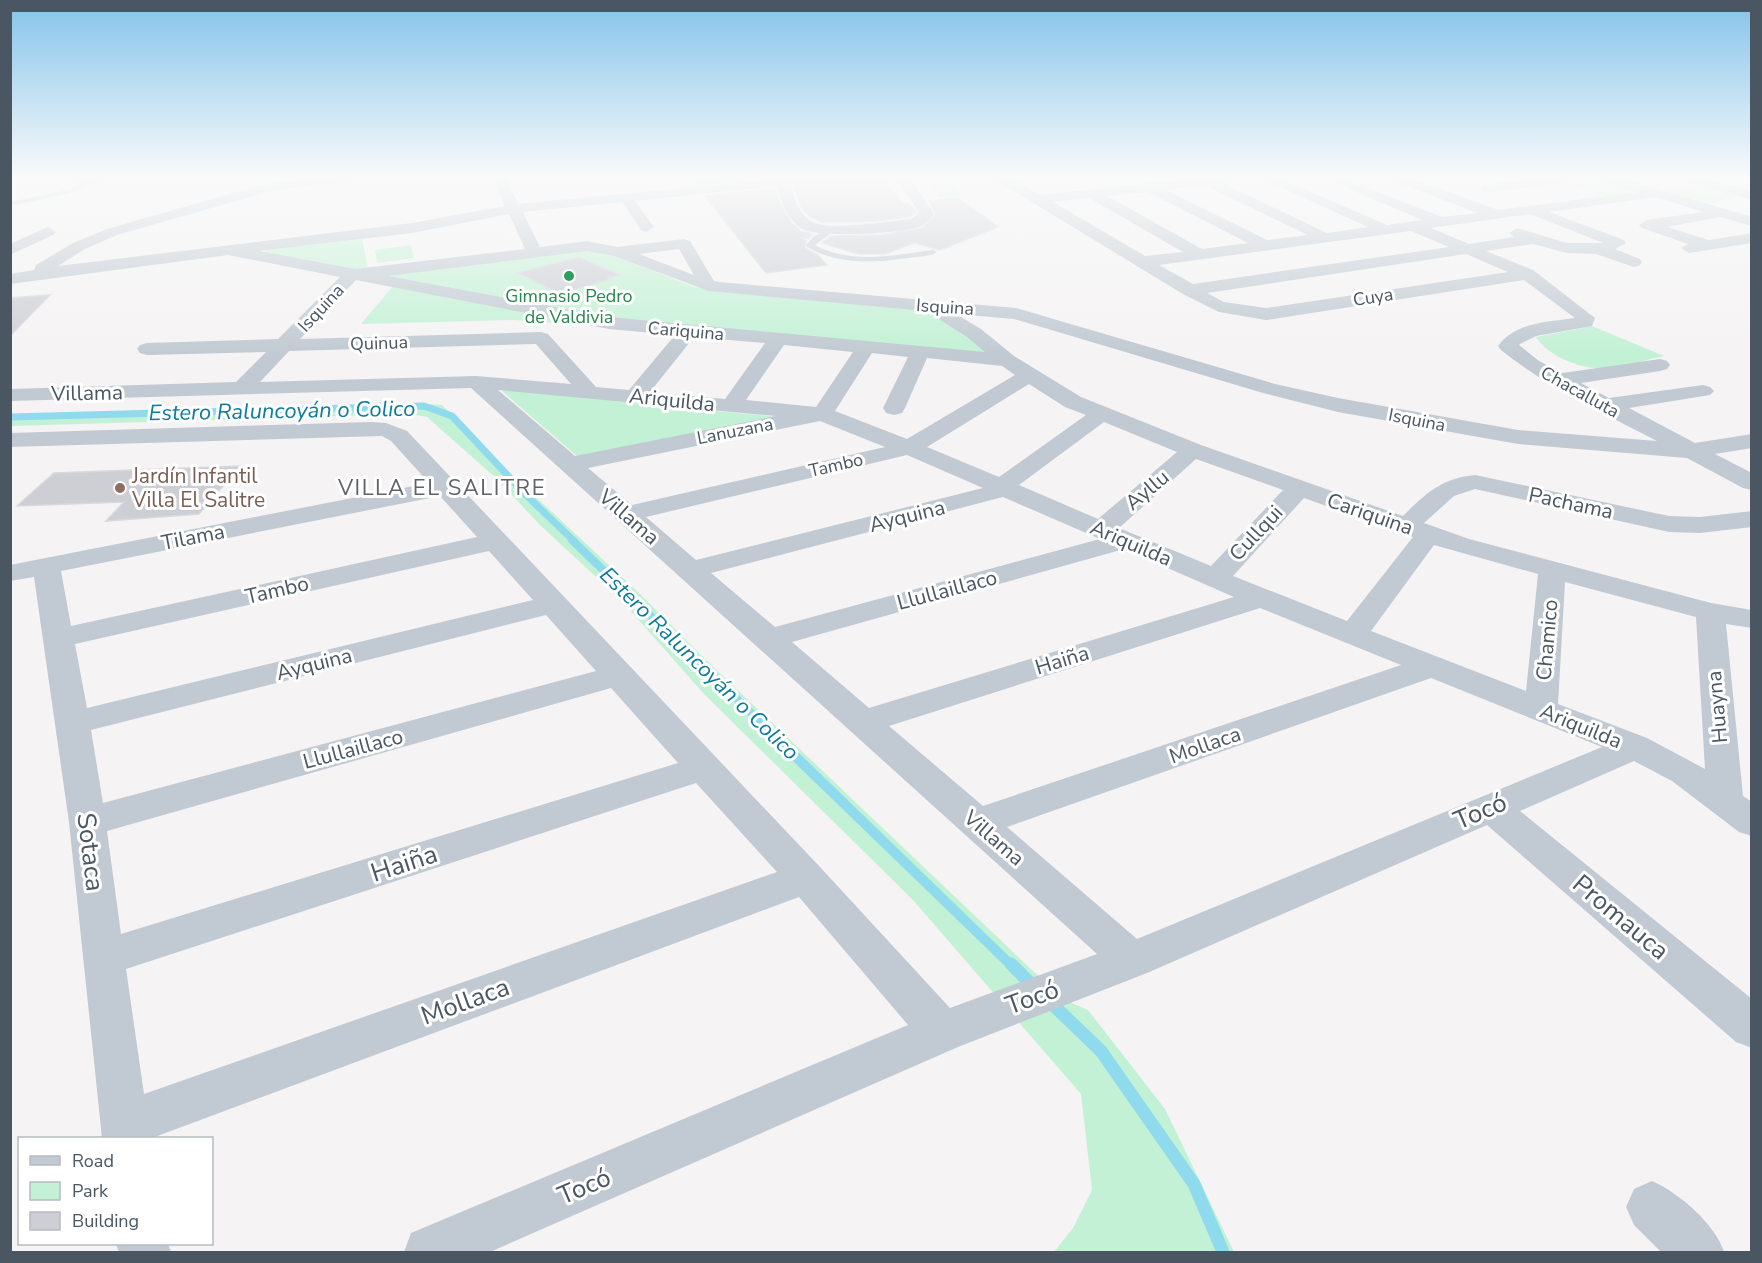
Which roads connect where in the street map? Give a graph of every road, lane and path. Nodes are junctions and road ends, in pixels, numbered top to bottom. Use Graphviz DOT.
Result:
graph roads {
  1 [pos="38,237"];
  2 [pos="100,237"];
  3 [pos="337,237"];
  4 [pos="526,237"];
  5 [pos="819,237"];
  6 [pos="1099,237"];
  7 [pos="1169,237"];
  8 [pos="1248,237"];
  9 [pos="1334,237"];
  10 [pos="1439,237"];
  11 [pos="1528,237"];
  12 [pos="1602,237"];
  13 [pos="1683,237"];
  14 [pos="1326,238"];
  15 [pos="1752,238"];
  16 [pos="1534,239"];
  17 [pos="1294,242"];
  18 [pos="1708,245"];
  19 [pos="1266,246"];
  20 [pos="1596,248"];
  21 [pos="1689,248"];
  22 [pos="1468,249"];
  23 [pos="10,250"];
  24 [pos="227,250"];
  25 [pos="534,252"];
  26 [pos="616,252"];
  27 [pos="933,252"];
  28 [pos="1201,255"];
  29 [pos="1141,262"];
  30 [pos="1634,262"];
  31 [pos="1346,267"];
  32 [pos="1527,274"];
  33 [pos="351,275"];
  34 [pos="32,276"];
  35 [pos="10,279"];
  36 [pos="709,286"];
  37 [pos="1189,290"];
  38 [pos="1400,293"];
  39 [pos="930,307"];
  40 [pos="688,331"];
  41 [pos="778,339"];
  42 [pos="285,346"];
  43 [pos="866,347"];
  44 [pos="147,350"];
  45 [pos="920,352"];
  46 [pos="1007,360"];
  47 [pos="1660,364"];
  48 [pos="1030,375"];
  49 [pos="1558,380"];
  50 [pos="476,382"];
  51 [pos="241,389"];
  52 [pos="1270,389"];
  53 [pos="588,391"];
  54 [pos="1703,391"];
  55 [pos="10,395"];
  56 [pos="635,396"];
  57 [pos="1398,405"];
  58 [pos="1604,405"];
  59 [pos="731,406"];
  60 [pos="894,408"];
  61 [pos="822,414"];
  62 [pos="1101,414"];
  63 [pos="10,440"];
  64 [pos="1752,441"];
  65 [pos="909,448"];
  66 [pos="1193,450"];
  67 [pos="1690,451"];
  68 [pos="570,464"];
  69 [pos="1752,483"];
  70 [pos="447,487"];
  71 [pos="1001,488"];
  72 [pos="1298,489"];
  73 [pos="626,514"];
  74 [pos="1752,519"];
  75 [pos="1100,530"];
  76 [pos="1418,530"];
  77 [pos="1126,540"];
  78 [pos="496,541"];
  79 [pos="28,569"];
  80 [pos="690,570"];
  81 [pos="1552,571"];
  82 [pos="1215,578"];
  83 [pos="1261,598"];
  84 [pos="554,604"];
  85 [pos="1710,612"];
  86 [pos="1752,619"];
  87 [pos="1352,635"];
  88 [pos="58,638"];
  89 [pos="768,639"];
  90 [pos="1432,666"];
  91 [pos="618,675"];
  92 [pos="1541,709"];
  93 [pos="863,722"];
  94 [pos="73,723"];
  95 [pos="1635,747"];
  96 [pos="703,768"];
  97 [pos="1490,807"];
  98 [pos="1738,812"];
  99 [pos="87,822"];
  100 [pos="977,823"];
  101 [pos="806,878"];
  102 [pos="104,958"];
  103 [pos="1132,960"];
  104 [pos="1752,1027"];
  105 [pos="942,1032"];
  106 [pos="125,1132"];
  107 [pos="1652,1206"];
  108 [pos="430,1252"];
  109 [pos="1698,1252"];
  1 -- 23 [label="street"];
  2 -- 34 [label="street"];
  3 -- 24 [label="street"];
  4 -- 25 [label="street"];
  5 -- 27 [label="lane"];
  6 -- 29 [label="street"];
  7 -- 28 [label="street"];
  8 -- 19 [label="street"];
  9 -- 14 [label="street"];
  10 -- 22 [label="street"];
  11 -- 16 [label="street"];
  12 -- 20 [label="street"];
  13 -- 18 [label="street"];
  14 -- 17 [label="street"];
  15 -- 18 [label="street"];
  16 -- 20 [label="street"];
  16 -- 22 [label="street"];
  17 -- 19 [label="street"];
  17 -- 31 [label="street"];
  18 -- 21 [label="street"];
  19 -- 28 [label="street"];
  20 -- 30 [label="street"];
  22 -- 31 [label="street"];
  22 -- 32 [label="street"];
  24 -- 33 [label="street, Cariquina"];
  24 -- 34 [label="street"];
  25 -- 26 [label="street, Isquina"];
  25 -- 33 [label="street, Isquina"];
  26 -- 36 [label="street, Isquina"];
  26 -- 36 [label="street"];
  28 -- 29 [label="street"];
  29 -- 37 [label="street"];
  31 -- 37 [label="street"];
  31 -- 38 [label="street"];
  32 -- 38 [label="street, Cuya"];
  32 -- 49 [label="street, Chacalluta"];
  33 -- 40 [label="street, Cariquina"];
  33 -- 42 [label="street, Isquina"];
  34 -- 35 [label="street"];
  36 -- 39 [label="street, Isquina"];
  37 -- 38 [label="street, Cuya"];
  39 -- 46 [label="street, Cariquina"];
  39 -- 52 [label="street, Isquina"];
  40 -- 41 [label="street, Cariquina"];
  40 -- 56 [label="street"];
  41 -- 43 [label="street, Cariquina"];
  41 -- 59 [label="street"];
  42 -- 44 [label="street, Quinua"];
  42 -- 51 [label="street, Isquina"];
  42 -- 53 [label="street, Quinua"];
  43 -- 45 [label="street, Cariquina"];
  43 -- 61 [label="street"];
  45 -- 46 [label="street, Cariquina"];
  45 -- 60 [label="street"];
  46 -- 48 [label="street, Cariquina"];
  47 -- 49 [label="street"];
  48 -- 62 [label="street, Cariquina"];
  48 -- 65 [label="street, Tambo"];
  49 -- 58 [label="street, Chacalluta"];
  50 -- 51 [label="street, Villama"];
  50 -- 53 [label="street, Ariquilda"];
  50 -- 68 [label="street, Villama"];
  51 -- 55 [label="street, Villama"];
  52 -- 57 [label="street"];
  52 -- 67 [label="street, Isquina"];
  53 -- 56 [label="street, Ariquilda"];
  54 -- 58 [label="street"];
  56 -- 59 [label="street, Ariquilda"];
  58 -- 67 [label="street, Chacalluta"];
  59 -- 61 [label="street, Ariquilda"];
  61 -- 65 [label="street, Ariquilda"];
  61 -- 68 [label="street, Lanuzana"];
  62 -- 66 [label="street, Cariquina"];
  62 -- 71 [label="street, Ayquina"];
  63 -- 70 [label="street"];
  64 -- 67 [label="street"];
  65 -- 71 [label="street, Ariquilda"];
  65 -- 73 [label="street, Tambo"];
  66 -- 72 [label="street, Cariquina"];
  66 -- 75 [label="street, Ayllu"];
  67 -- 69 [label="street, Chacalluta"];
  68 -- 73 [label="street, Villama"];
  70 -- 78 [label="street"];
  70 -- 79 [label="street, Tilama"];
  71 -- 75 [label="street, Ariquilda"];
  71 -- 80 [label="street, Ayquina"];
  72 -- 76 [label="street, Cariquina"];
  72 -- 82 [label="street, Cullqui"];
  73 -- 80 [label="street, Villama"];
  74 -- 76 [label="street, Pachama"];
  75 -- 77 [label="street, Ariquilda"];
  76 -- 81 [label="street, Cariquina"];
  76 -- 87 [label="street, Pachama"];
  77 -- 82 [label="street, Ariquilda"];
  77 -- 89 [label="street, Llullaillaco"];
  78 -- 84 [label="street"];
  78 -- 88 [label="street, Tambo"];
  79 -- 88 [label="street, Sotaca"];
  80 -- 89 [label="street, Villama"];
  81 -- 85 [label="street, Cariquina"];
  81 -- 92 [label="street, Chamico"];
  82 -- 83 [label="street, Ariquilda"];
  83 -- 87 [label="street, Ariquilda"];
  83 -- 93 [label="street, Haiña"];
  84 -- 91 [label="street"];
  84 -- 94 [label="street, Ayquina"];
  85 -- 86 [label="street, Cariquina"];
  85 -- 98 [label="street, Huayna"];
  87 -- 90 [label="street, Ariquilda"];
  88 -- 94 [label="street, Sotaca"];
  89 -- 93 [label="street, Villama"];
  90 -- 92 [label="street, Ariquilda"];
  90 -- 100 [label="street, Mollaca"];
  91 -- 96 [label="street"];
  91 -- 99 [label="street, Llullaillaco"];
  92 -- 95 [label="street, Ariquilda"];
  93 -- 100 [label="street, Villama"];
  94 -- 99 [label="street, Sotaca"];
  95 -- 97 [label="street, Tocó"];
  95 -- 98 [label="street, Ariquilda"];
  96 -- 101 [label="street"];
  96 -- 102 [label="street, Haiña"];
  97 -- 103 [label="street, Tocó"];
  97 -- 104 [label="street, Promauca"];
  99 -- 102 [label="street, Sotaca"];
  100 -- 103 [label="street, Villama"];
  101 -- 105 [label="street"];
  101 -- 106 [label="street, Mollaca"];
  102 -- 106 [label="street, Sotaca"];
  103 -- 105 [label="street, Tocó"];
  105 -- 108 [label="street, Tocó"];
  107 -- 109 [label="street"];
}
